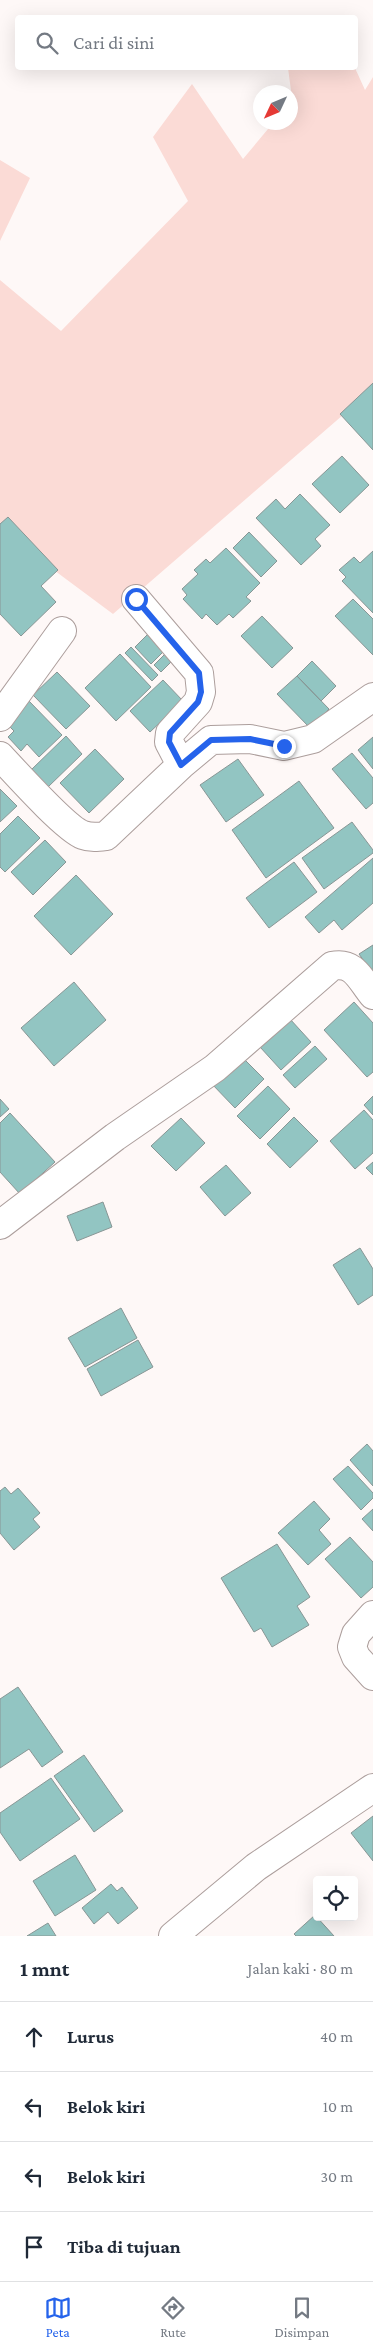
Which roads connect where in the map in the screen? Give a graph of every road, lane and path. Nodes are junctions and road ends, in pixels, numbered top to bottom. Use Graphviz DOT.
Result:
graph roads {
  1 [pos="136,599"];
  2 [pos="62,631"];
  3 [pos="373,697"];
  4 [pos="0,717"];
  5 [pos="0,756"];
  6 [pos="181,765"];
  7 [pos="373,994"];
  8 [pos="0,1225"];
  9 [pos="373,1615"];
  10 [pos="373,1676"];
  11 [pos="373,1788"];
  12 [pos="173,1936"];
  1 -- 6 [label="street"];
  2 -- 4 [label="street"];
  3 -- 6 [label="street"];
  5 -- 6 [label="street"];
  7 -- 8 [label="street"];
  9 -- 10 [label="street"];
  11 -- 12 [label="street"];
}
